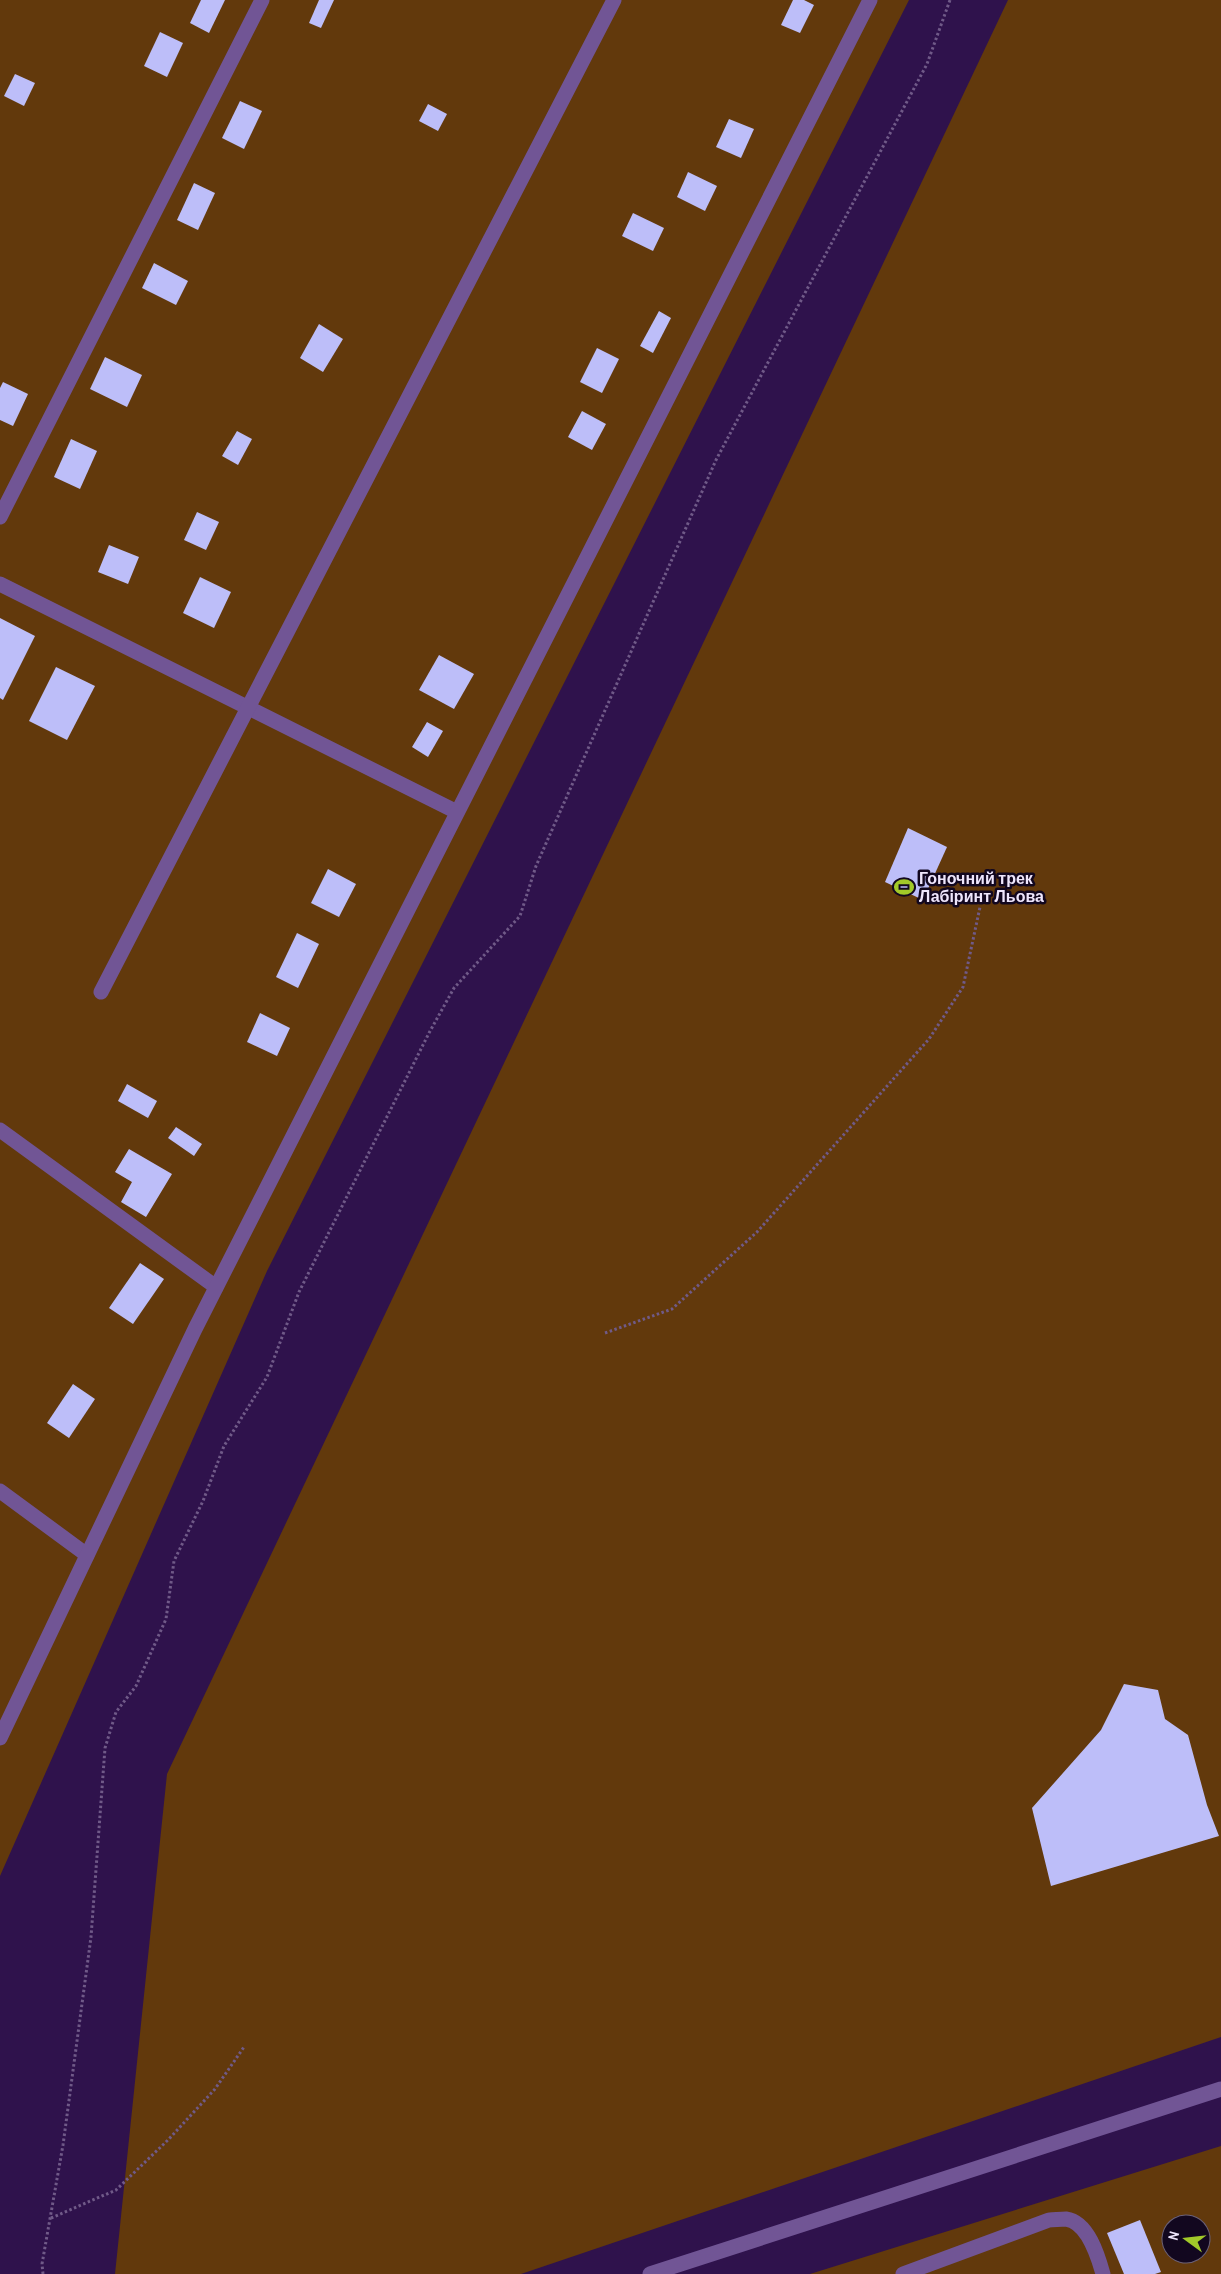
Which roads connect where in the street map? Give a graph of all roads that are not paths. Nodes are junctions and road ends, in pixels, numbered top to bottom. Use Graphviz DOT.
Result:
graph roads {
  1 [pos="262,0"];
  2 [pos="614,0"];
  3 [pos="870,0"];
  4 [pos="0,517"];
  5 [pos="0,584"];
  6 [pos="248,708"];
  7 [pos="457,812"];
  8 [pos="101,992"];
  9 [pos="0,1130"];
  10 [pos="216,1287"];
  11 [pos="0,1491"];
  12 [pos="87,1555"];
  13 [pos="0,1738"];
  14 [pos="1221,2089"];
  15 [pos="650,2274"];
  16 [pos="903,2274"];
  17 [pos="1103,2274"];
  1 -- 4 [label="street"];
  2 -- 6 [label="street"];
  3 -- 7 [label="street"];
  5 -- 6 [label="street"];
  6 -- 7 [label="street"];
  6 -- 8 [label="street"];
  7 -- 10 [label="street"];
  9 -- 10 [label="street"];
  10 -- 12 [label="street"];
  11 -- 12 [label="street"];
  12 -- 13 [label="street"];
  14 -- 15 [label="street"];
  16 -- 17 [label="street"];
}
